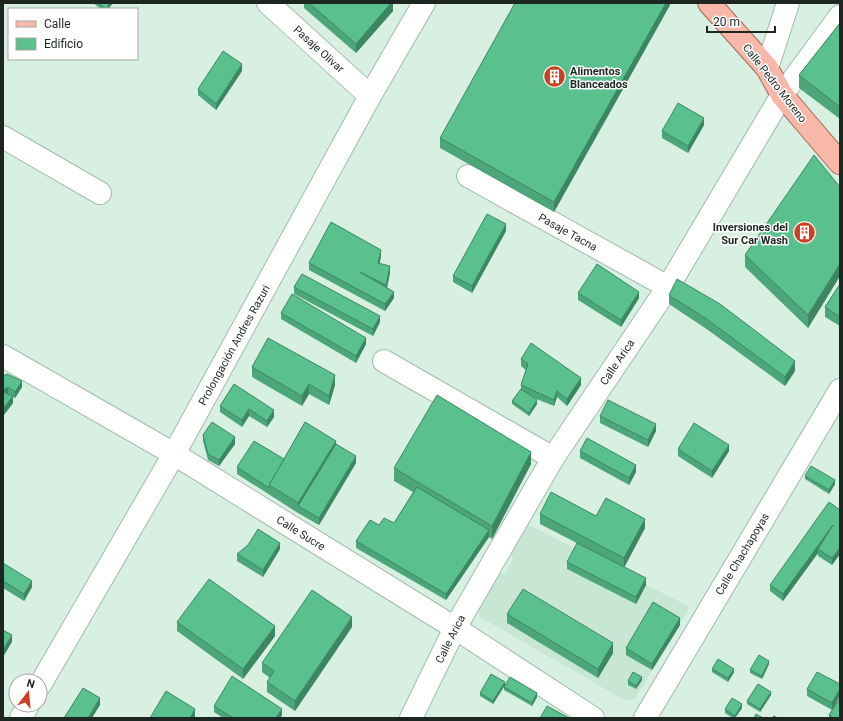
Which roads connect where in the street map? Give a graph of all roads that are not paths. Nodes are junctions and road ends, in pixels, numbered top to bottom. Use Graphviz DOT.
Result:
graph roads {
  1 [pos="268,3"];
  2 [pos="424,3"];
  3 [pos="709,3"];
  4 [pos="788,3"];
  5 [pos="840,16"];
  6 [pos="766,68"];
  7 [pos="782,95"];
  8 [pos="370,96"];
  9 [pos="3,137"];
  10 [pos="840,163"];
  11 [pos="468,176"];
  12 [pos="100,193"];
  13 [pos="668,287"];
  14 [pos="3,356"];
  15 [pos="384,361"];
  16 [pos="840,390"];
  17 [pos="174,454"];
  18 [pos="553,458"];
  19 [pos="455,628"];
  20 [pos="47,673"];
  21 [pos="411,718"];
  22 [pos="593,718"];
  23 [pos="645,718"];
  1 -- 8 [label="street, Pasaje Olivar"];
  2 -- 8 [label="street, Prolongación Andres Razuri"];
  3 -- 6 [label="main road, Calle Pedro Moreno"];
  4 -- 6 [label="street"];
  5 -- 7 [label="street, Calle Arica"];
  6 -- 7 [label="main road, Calle Pedro Moreno"];
  7 -- 10 [label="main road, Calle Pedro Moreno"];
  7 -- 13 [label="street, Calle Arica"];
  8 -- 17 [label="street, Prolongación Andres Razuri"];
  9 -- 12 [label="street"];
  11 -- 13 [label="street, Pasaje Tacna"];
  13 -- 18 [label="street, Calle Arica"];
  14 -- 17 [label="street, Calle Sucre"];
  15 -- 18 [label="street"];
  16 -- 23 [label="street, Calle Chachapoyas"];
  17 -- 19 [label="street, Calle Sucre"];
  17 -- 20 [label="street, Prolongación Andres Razuri"];
  18 -- 19 [label="street, Calle Arica"];
  19 -- 21 [label="street, Calle Arica"];
  19 -- 22 [label="street, Calle Sucre"];
}
